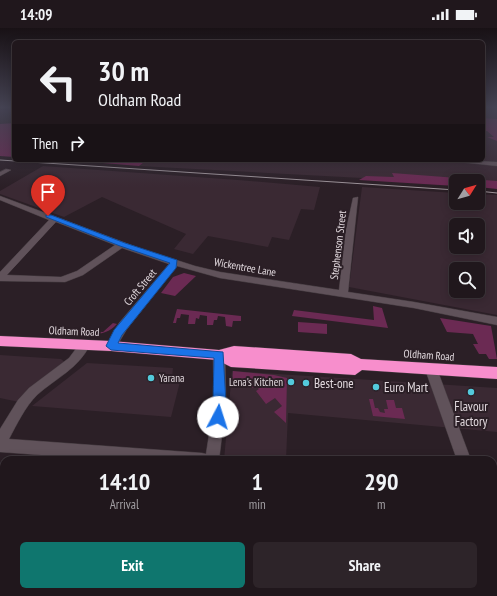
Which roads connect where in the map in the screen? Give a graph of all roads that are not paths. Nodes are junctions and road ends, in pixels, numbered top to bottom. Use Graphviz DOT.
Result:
graph roads {
  1 [pos="478,162"];
  2 [pos="497,164"];
  3 [pos="8,170"];
  4 [pos="0,174"];
  5 [pos="0,198"];
  6 [pos="356,198"];
  7 [pos="56,219"];
  8 [pos="122,244"];
  9 [pos="174,262"];
  10 [pos="0,277"];
  11 [pos="343,294"];
  12 [pos="497,321"];
  13 [pos="0,341"];
  14 [pos="85,345"];
  15 [pos="111,346"];
  16 [pos="220,355"];
  17 [pos="430,368"];
  18 [pos="497,373"];
  19 [pos="0,442"];
  20 [pos="0,445"];
  21 [pos="148,456"];
  22 [pos="213,456"];
  23 [pos="463,456"];
  1 -- 2 [label="street"];
  3 -- 4 [label="street"];
  5 -- 7 [label="street, Wickentree Lane"];
  6 -- 11 [label="street, Stephenson Street"];
  7 -- 8 [label="street, Wickentree Lane"];
  7 -- 10 [label="street"];
  8 -- 9 [label="street, Wickentree Lane"];
  8 -- 10 [label="street"];
  9 -- 11 [label="street, Wickentree Lane"];
  9 -- 15 [label="street, Croft Street"];
  11 -- 12 [label="street, Wickentree Lane"];
  13 -- 14 [label="highway, Oldham Road"];
  14 -- 15 [label="highway, Oldham Road"];
  14 -- 19 [label="street"];
  15 -- 16 [label="highway, Oldham Road"];
  16 -- 17 [label="highway, Oldham Road"];
  16 -- 22 [label="street"];
  17 -- 18 [label="highway, Oldham Road"];
  17 -- 23 [label="street"];
  20 -- 21 [label="street"];
}
